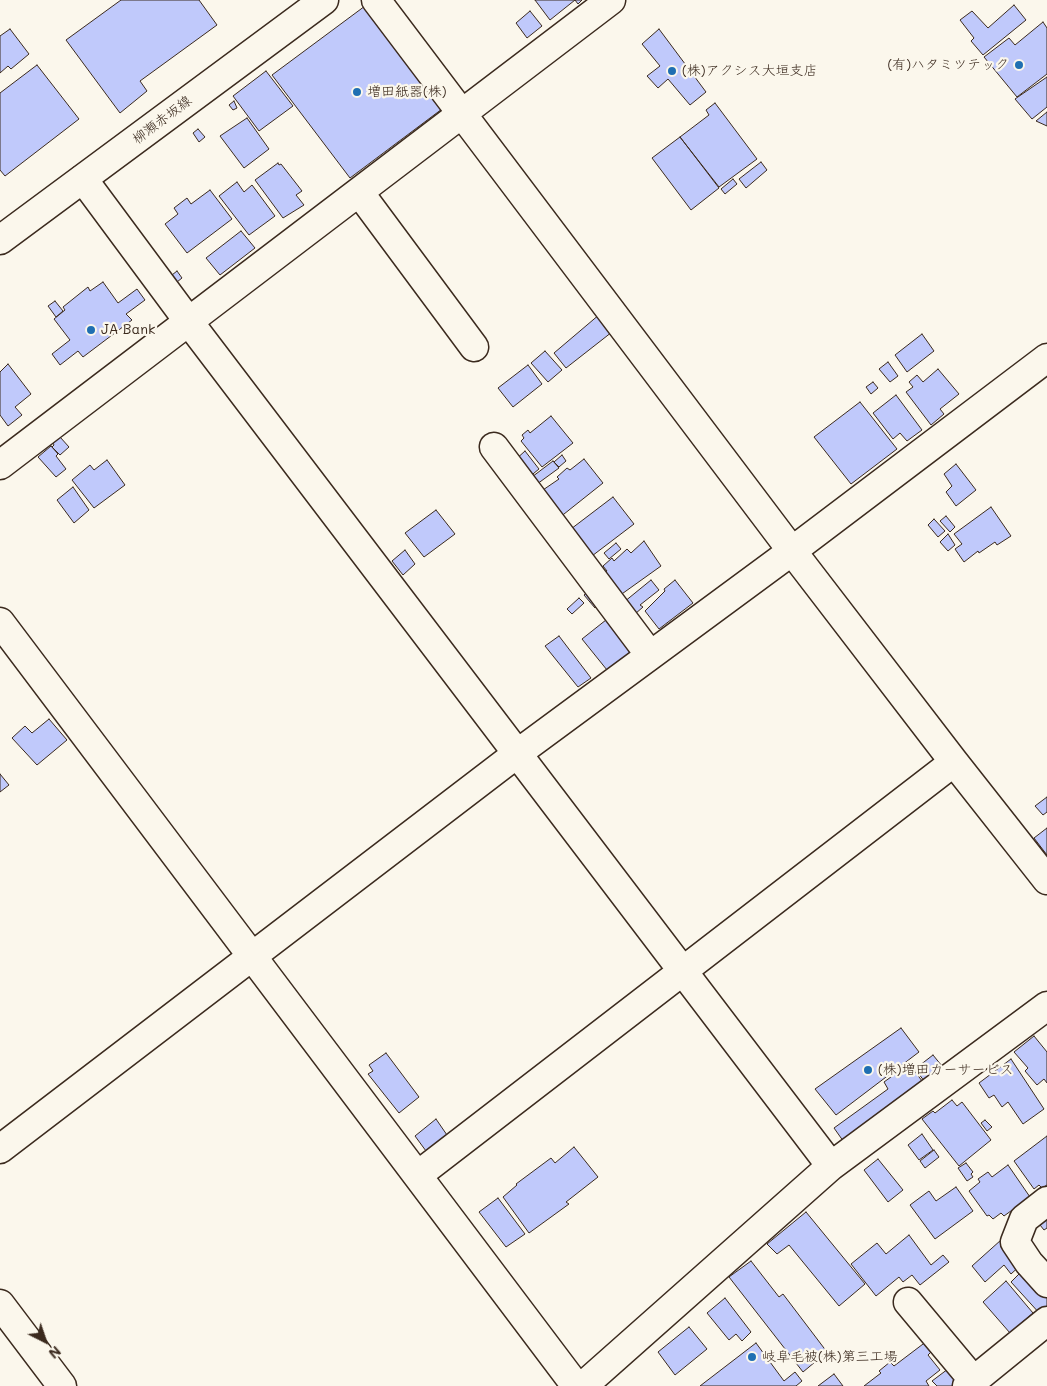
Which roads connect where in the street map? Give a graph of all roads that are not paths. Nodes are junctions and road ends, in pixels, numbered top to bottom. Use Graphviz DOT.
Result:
graph roads {
  1 [pos="324,0"];
  2 [pos="376,0"];
  3 [pos="611,0"];
  4 [pos="462,114"];
  5 [pos="83,179"];
  6 [pos="359,192"];
  7 [pos="0,240"];
  8 [pos="188,322"];
  9 [pos="474,347"];
  10 [pos="1047,358"];
  11 [pos="494,447"];
  12 [pos="0,465"];
  13 [pos="792,551"];
  14 [pos="0,622"];
  15 [pos="650,655"];
  16 [pos="518,753"];
  17 [pos="954,762"];
  18 [pos="1047,880"];
  19 [pos="252,956"];
  20 [pos="683,971"];
  21 [pos="1047,1006"];
  22 [pos="0,1149"];
  23 [pos="831,1166"];
  24 [pos="418,1175"];
  25 [pos="1047,1201"];
  26 [pos="1047,1283"];
  27 [pos="908,1302"];
  28 [pos="0,1304"];
  29 [pos="1047,1321"];
  30 [pos="971,1384"];
  31 [pos="62,1386"];
  32 [pos="576,1386"];
  33 [pos="584,1386"];
  1 -- 5 [label="street, 柳瀬赤坂線"];
  2 -- 4 [label="street"];
  3 -- 4 [label="street"];
  4 -- 6 [label="street"];
  4 -- 13 [label="street"];
  5 -- 7 [label="street, 柳瀬赤坂線"];
  5 -- 8 [label="street"];
  6 -- 8 [label="street"];
  6 -- 9 [label="street"];
  8 -- 12 [label="street"];
  8 -- 16 [label="street"];
  10 -- 13 [label="street"];
  11 -- 15 [label="street"];
  13 -- 15 [label="street"];
  13 -- 17 [label="street"];
  14 -- 19 [label="street"];
  15 -- 16 [label="street"];
  16 -- 19 [label="street"];
  16 -- 20 [label="street"];
  17 -- 18 [label="street"];
  17 -- 20 [label="street"];
  19 -- 22 [label="street"];
  19 -- 24 [label="street"];
  20 -- 23 [label="street"];
  20 -- 24 [label="street"];
  21 -- 23 [label="street"];
  23 -- 33 [label="street"];
  24 -- 32 [label="street"];
  25 -- 26 [label="street"];
  27 -- 30 [label="street"];
  28 -- 31 [label="street"];
  29 -- 30 [label="street"];
}
